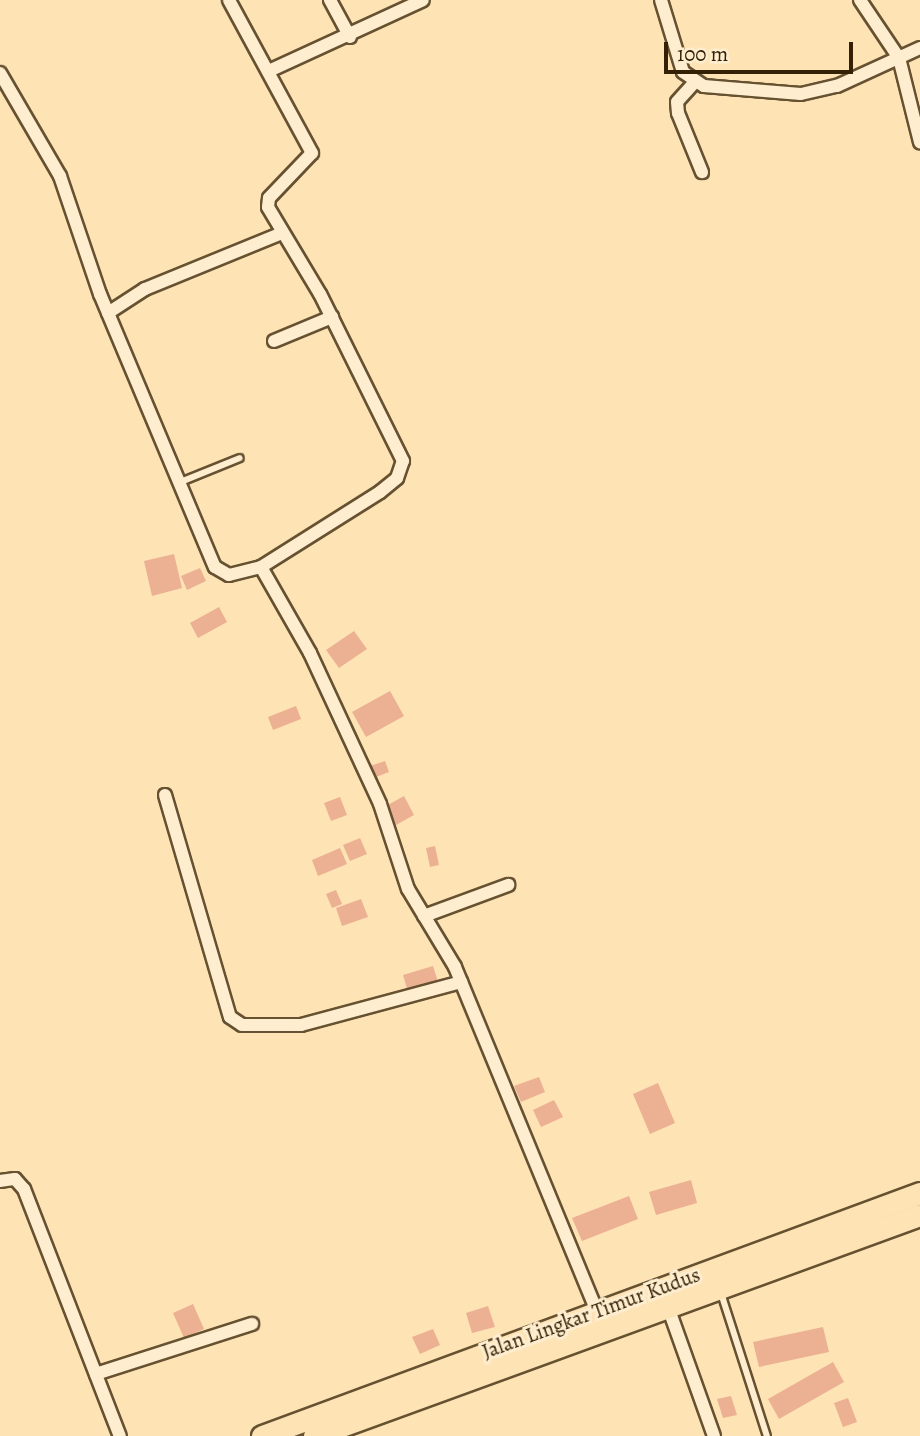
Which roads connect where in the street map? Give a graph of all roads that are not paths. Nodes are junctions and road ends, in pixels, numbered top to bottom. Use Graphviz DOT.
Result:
graph roads {
  1 [pos="229,0"];
  2 [pos="330,0"];
  3 [pos="423,0"];
  4 [pos="661,0"];
  5 [pos="860,0"];
  6 [pos="350,37"];
  7 [pos="920,48"];
  8 [pos="900,58"];
  9 [pos="271,70"];
  10 [pos="0,74"];
  11 [pos="694,83"];
  12 [pos="920,142"];
  13 [pos="702,172"];
  14 [pos="280,234"];
  15 [pos="108,313"];
  16 [pos="332,317"];
  17 [pos="274,341"];
  18 [pos="240,458"];
  19 [pos="183,481"];
  20 [pos="261,566"];
  21 [pos="165,795"];
  22 [pos="508,885"];
  23 [pos="424,916"];
  24 [pos="461,982"];
  25 [pos="0,1181"];
  26 [pos="920,1193"];
  27 [pos="920,1215"];
  28 [pos="719,1289"];
  29 [pos="668,1307"];
  30 [pos="597,1311"];
  31 [pos="252,1324"];
  32 [pos="96,1374"];
  33 [pos="120,1436"];
  34 [pos="262,1436"];
  35 [pos="314,1436"];
  36 [pos="714,1436"];
  37 [pos="767,1436"];
  1 -- 9 [label="street"];
  2 -- 6 [label="street"];
  3 -- 6 [label="street"];
  4 -- 11 [label="street"];
  5 -- 8 [label="street"];
  6 -- 9 [label="street"];
  7 -- 8 [label="street"];
  8 -- 11 [label="street"];
  8 -- 12 [label="street"];
  9 -- 14 [label="street"];
  10 -- 15 [label="street"];
  11 -- 13 [label="street"];
  14 -- 15 [label="street"];
  14 -- 16 [label="street"];
  15 -- 19 [label="street"];
  16 -- 17 [label="street"];
  16 -- 20 [label="street"];
  18 -- 19 [label="lane"];
  19 -- 20 [label="street"];
  20 -- 23 [label="street"];
  21 -- 24 [label="street"];
  22 -- 23 [label="street"];
  23 -- 24 [label="street"];
  24 -- 30 [label="street"];
  25 -- 32 [label="street"];
  26 -- 30 [label="highway, Jalan Lingkar Timur Kudus"];
  27 -- 28 [label="highway, Jalan Lingkar Timur Kudus"];
  28 -- 29 [label="highway, Jalan Lingkar Timur Kudus"];
  28 -- 37 [label="lane"];
  29 -- 35 [label="highway, Jalan Lingkar Timur Kudus"];
  29 -- 36 [label="street"];
  30 -- 34 [label="highway, Jalan Lingkar Timur Kudus"];
  31 -- 32 [label="street"];
  32 -- 33 [label="street"];
}
